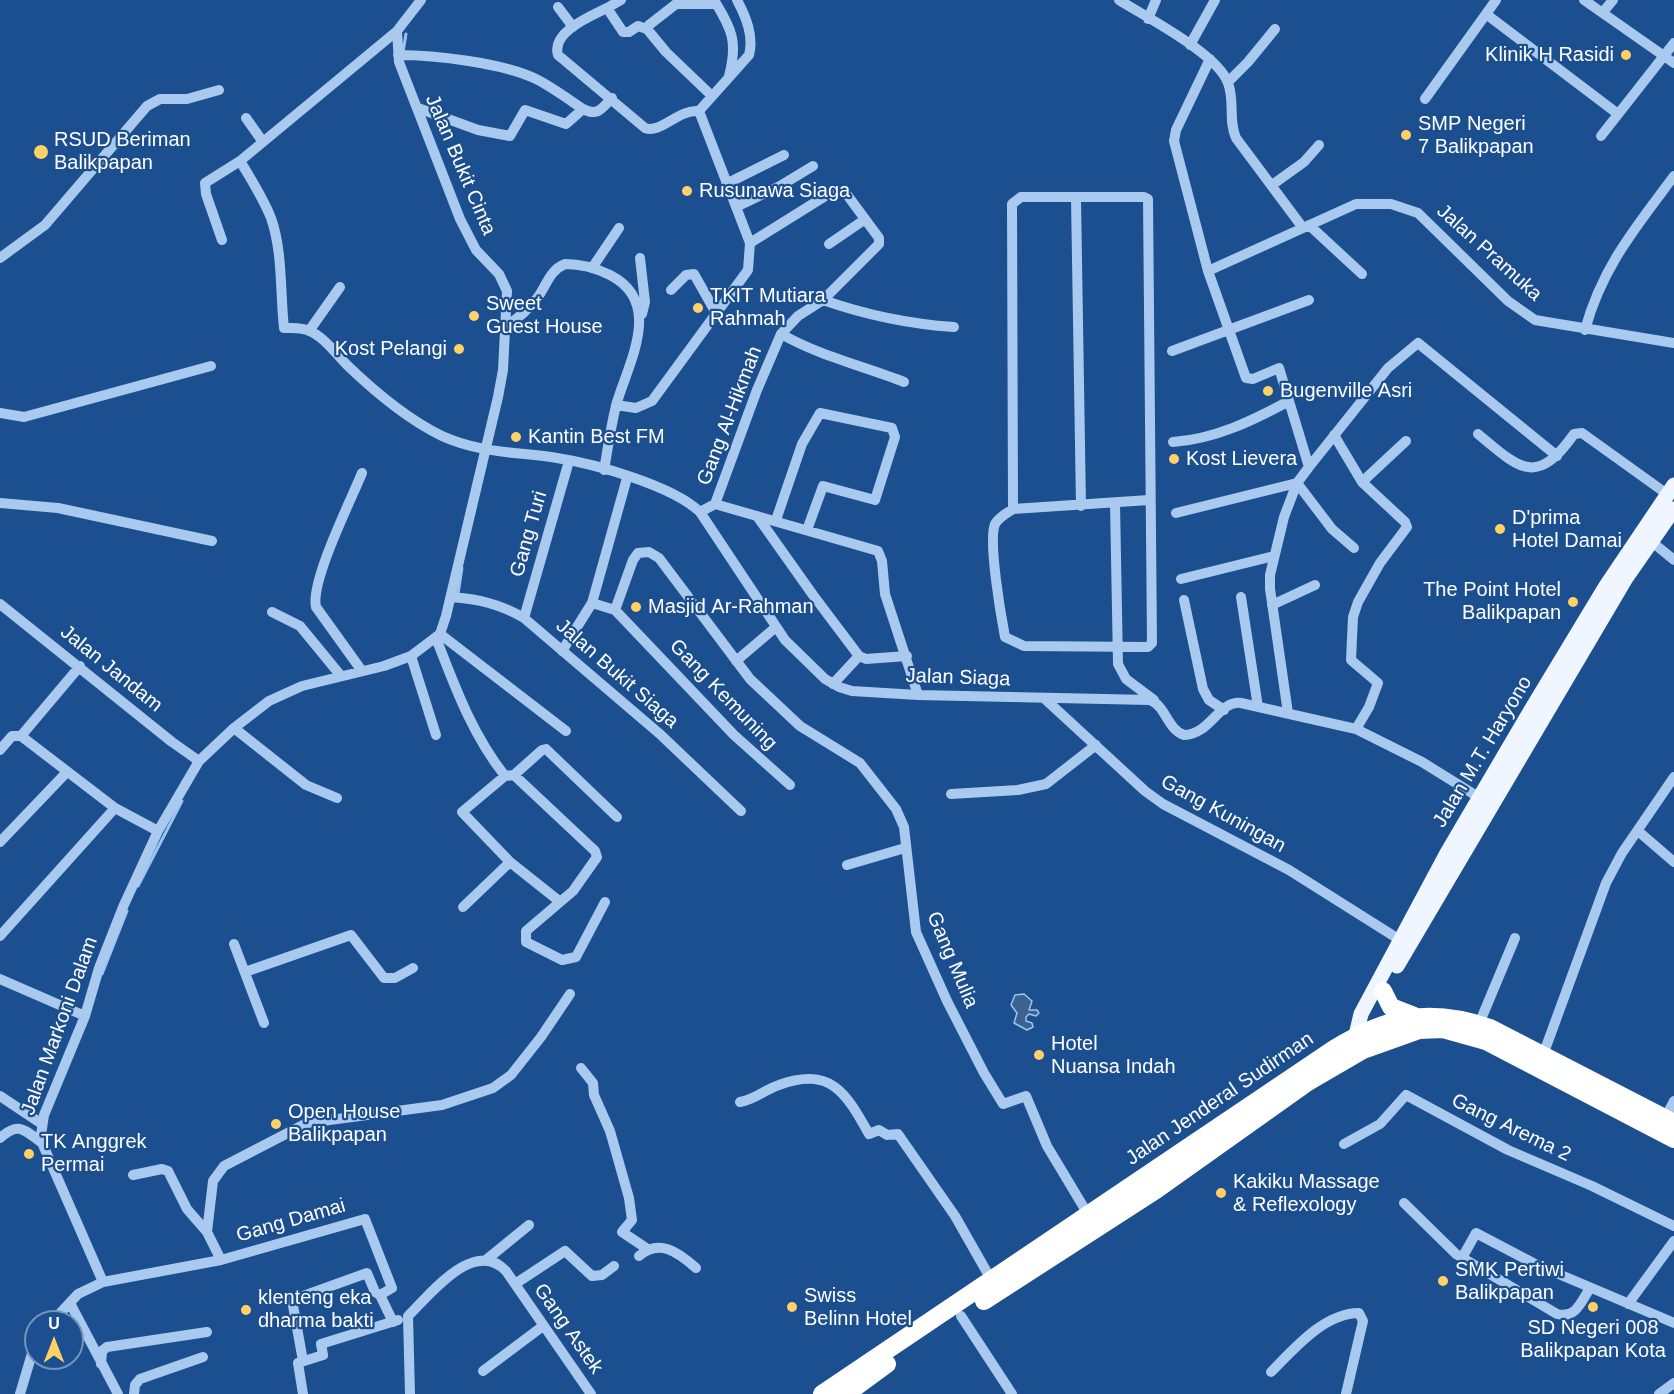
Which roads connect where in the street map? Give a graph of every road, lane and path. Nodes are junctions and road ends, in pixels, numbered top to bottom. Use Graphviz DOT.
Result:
graph roads {
  1 [pos="421,0"];
  2 [pos="621,0"];
  3 [pos="737,0"];
  4 [pos="1119,0"];
  5 [pos="1156,0"];
  6 [pos="1215,0"];
  7 [pos="1496,0"];
  8 [pos="1584,0"];
  9 [pos="1613,0"];
  10 [pos="715,2"];
  11 [pos="558,7"];
  12 [pos="607,8"];
  13 [pos="1603,12"];
  14 [pos="1486,14"];
  15 [pos="1148,18"];
  16 [pos="747,23"];
  17 [pos="573,27"];
  18 [pos="647,29"];
  19 [pos="731,29"];
  20 [pos="1275,29"];
  21 [pos="397,31"];
  22 [pos="1674,43"];
  23 [pos="1190,45"];
  24 [pos="398,55"];
  25 [pos="1663,55"];
  26 [pos="1210,59"];
  27 [pos="1674,63"];
  28 [pos="729,77"];
  29 [pos="1228,82"];
  30 [pos="219,90"];
  31 [pos="712,96"];
  32 [pos="612,98"];
  33 [pos="1425,99"];
  34 [pos="418,108"];
  35 [pos="583,109"];
  36 [pos="699,111"];
  37 [pos="1618,114"];
  38 [pos="246,118"];
  39 [pos="1601,136"];
  40 [pos="263,141"];
  41 [pos="1319,145"];
  42 [pos="784,155"];
  43 [pos="240,161"];
  44 [pos="813,166"];
  45 [pos="1674,176"];
  46 [pos="726,184"];
  47 [pos="1272,186"];
  48 [pos="1076,198"];
  49 [pos="736,207"];
  50 [pos="864,220"];
  51 [pos="1306,227"];
  52 [pos="619,228"];
  53 [pos="222,240"];
  54 [pos="750,243"];
  55 [pos="829,244"];
  56 [pos="0,258"];
  57 [pos="640,258"];
  58 [pos="592,268"];
  59 [pos="1208,271"];
  60 [pos="1362,274"];
  61 [pos="340,287"];
  62 [pos="671,290"];
  63 [pos="823,300"];
  64 [pos="1309,300"];
  65 [pos="716,313"];
  66 [pos="640,316"];
  67 [pos="506,326"];
  68 [pos="954,327"];
  69 [pos="1229,329"];
  70 [pos="1585,330"];
  71 [pos="309,331"];
  72 [pos="782,334"];
  73 [pos="1672,339"];
  74 [pos="1172,351"];
  75 [pos="211,366"];
  76 [pos="904,382"];
  77 [pos="1289,401"];
  78 [pos="616,405"];
  79 [pos="0,413"];
  80 [pos="1478,434"];
  81 [pos="1334,435"];
  82 [pos="1406,441"];
  83 [pos="1173,442"];
  84 [pos="485,450"];
  85 [pos="1557,456"];
  86 [pos="568,461"];
  87 [pos="1309,467"];
  88 [pos="604,470"];
  89 [pos="362,473"];
  90 [pos="627,478"];
  91 [pos="1362,482"];
  92 [pos="1297,483"];
  93 [pos="1671,490"];
  94 [pos="1149,500"];
  95 [pos="0,503"];
  96 [pos="1115,503"];
  97 [pos="715,504"];
  98 [pos="1081,506"];
  99 [pos="1013,509"];
  100 [pos="1674,509"];
  101 [pos="700,512"];
  102 [pos="1176,513"];
  103 [pos="757,516"];
  104 [pos="776,520"];
  105 [pos="807,530"];
  106 [pos="212,541"];
  107 [pos="1652,542"];
  108 [pos="1354,548"];
  109 [pos="1274,556"];
  110 [pos="1674,560"];
  111 [pos="1181,579"];
  112 [pos="1315,585"];
  113 [pos="451,597"];
  114 [pos="1241,597"];
  115 [pos="1184,600"];
  116 [pos="0,603"];
  117 [pos="592,603"];
  118 [pos="1272,605"];
  119 [pos="615,610"];
  120 [pos="272,612"];
  121 [pos="524,618"];
  122 [pos="776,627"];
  123 [pos="438,636"];
  124 [pos="1118,647"];
  125 [pos="562,651"];
  126 [pos="411,656"];
  127 [pos="859,656"];
  128 [pos="907,656"];
  129 [pos="736,661"];
  130 [pos="80,666"];
  131 [pos="362,671"];
  132 [pos="340,676"];
  133 [pos="833,684"];
  134 [pos="918,694"];
  135 [pos="1045,699"];
  136 [pos="1157,703"];
  137 [pos="1258,707"];
  138 [pos="1224,710"];
  139 [pos="1288,713"];
  140 [pos="234,728"];
  141 [pos="1356,729"];
  142 [pos="566,731"];
  143 [pos="436,735"];
  144 [pos="21,736"];
  145 [pos="1096,745"];
  146 [pos="0,750"];
  147 [pos="199,761"];
  148 [pos="66,773"];
  149 [pos="510,776"];
  150 [pos="1674,777"];
  151 [pos="790,785"];
  152 [pos="951,794"];
  153 [pos="337,798"];
  154 [pos="1480,798"];
  155 [pos="116,808"];
  156 [pos="741,811"];
  157 [pos="617,817"];
  158 [pos="158,831"];
  159 [pos="1638,831"];
  160 [pos="0,842"];
  161 [pos="905,848"];
  162 [pos="1674,861"];
  163 [pos="510,862"];
  164 [pos="848,865"];
  165 [pos="559,901"];
  166 [pos="605,902"];
  167 [pos="463,907"];
  168 [pos="0,936"];
  169 [pos="1515,938"];
  170 [pos="1400,940"];
  171 [pos="234,944"];
  172 [pos="413,968"];
  173 [pos="245,972"];
  174 [pos="0,979"];
  175 [pos="1383,991"];
  176 [pos="570,994"];
  177 [pos="85,1016"];
  178 [pos="1416,1016"];
  179 [pos="264,1023"];
  180 [pos="1479,1024"];
  181 [pos="1377,1035"];
  182 [pos="1360,1043"];
  183 [pos="1543,1055"];
  184 [pos="581,1068"];
  185 [pos="0,1096"];
  186 [pos="1674,1101"];
  187 [pos="740,1102"];
  188 [pos="1669,1120"];
  189 [pos="42,1124"];
  190 [pos="0,1138"];
  191 [pos="1674,1139"];
  192 [pos="42,1143"];
  193 [pos="1344,1144"];
  194 [pos="133,1175"];
  195 [pos="1404,1203"];
  196 [pos="1089,1216"];
  197 [pos="529,1225"];
  198 [pos="1674,1227"];
  199 [pos="207,1232"];
  200 [pos="1674,1241"];
  201 [pos="1462,1258"];
  202 [pos="225,1259"];
  203 [pos="486,1260"];
  204 [pos="614,1266"];
  205 [pos="696,1268"];
  206 [pos="992,1281"];
  207 [pos="103,1282"];
  208 [pos="515,1284"];
  209 [pos="1590,1288"];
  210 [pos="380,1295"];
  211 [pos="70,1303"];
  212 [pos="1628,1304"];
  213 [pos="63,1310"];
  214 [pos="408,1316"];
  215 [pos="961,1316"];
  216 [pos="393,1322"];
  217 [pos="1674,1323"];
  218 [pos="543,1326"];
  219 [pos="207,1332"];
  220 [pos="203,1357"];
  221 [pos="303,1361"];
  222 [pos="101,1364"];
  223 [pos="871,1368"];
  224 [pos="27,1370"];
  225 [pos="483,1371"];
  226 [pos="1271,1372"];
  227 [pos="1674,1383"];
  228 [pos="20,1394"];
  229 [pos="118,1394"];
  230 [pos="134,1394"];
  231 [pos="303,1394"];
  232 [pos="410,1394"];
  233 [pos="591,1394"];
  234 [pos="822,1394"];
  235 [pos="846,1394"];
  236 [pos="1012,1394"];
  237 [pos="1346,1394"];
  238 [pos="1659,1394"];
  1 -- 21 [label="street"];
  2 -- 12 [label="street"];
  3 -- 16 [label="street"];
  4 -- 15 [label="street"];
  5 -- 15 [label="street"];
  6 -- 23 [label="street"];
  7 -- 14 [label="street"];
  8 -- 13 [label="street"];
  9 -- 13 [label="street"];
  10 -- 18 [label="street"];
  10 -- 19 [label="street"];
  11 -- 17 [label="street"];
  12 -- 17 [label="street"];
  12 -- 18 [label="street"];
  13 -- 25 [label="street"];
  14 -- 33 [label="street"];
  14 -- 37 [label="street"];
  15 -- 23 [label="street"];
  16 -- 19 [label="street"];
  16 -- 28 [label="street"];
  17 -- 32 [label="street"];
  18 -- 31 [label="street"];
  19 -- 28 [label="street"];
  20 -- 29 [label="street"];
  21 -- 24 [label="street, Jalan Bukit Cinta"];
  21 -- 40 [label="street"];
  22 -- 25 [label="street"];
  23 -- 26 [label="street"];
  24 -- 34 [label="street, Jalan Bukit Cinta"];
  24 -- 35 [label="street"];
  25 -- 27 [label="street"];
  25 -- 37 [label="street"];
  26 -- 29 [label="street"];
  26 -- 59 [label="street"];
  28 -- 31 [label="street"];
  29 -- 47 [label="street"];
  30 -- 56 [label="street"];
  31 -- 36 [label="street"];
  32 -- 35 [label="street"];
  32 -- 36 [label="street"];
  34 -- 35 [label="street"];
  34 -- 67 [label="street, Jalan Bukit Cinta"];
  36 -- 46 [label="street"];
  37 -- 39 [label="street"];
  38 -- 40 [label="street"];
  40 -- 43 [label="street"];
  41 -- 47 [label="street"];
  42 -- 46 [label="street"];
  43 -- 53 [label="street"];
  43 -- 71 [label="street"];
  44 -- 49 [label="street"];
  45 -- 70 [label="street"];
  46 -- 49 [label="street"];
  47 -- 51 [label="street"];
  48 -- 94 [label="street"];
  48 -- 98 [label="street"];
  48 -- 99 [label="street"];
  49 -- 54 [label="street"];
  50 -- 54 [label="street"];
  50 -- 55 [label="street"];
  50 -- 63 [label="street, Gang Al-Hikmah"];
  51 -- 59 [label="street, Jalan Pramuka"];
  51 -- 60 [label="street"];
  51 -- 70 [label="street, Jalan Pramuka"];
  52 -- 58 [label="street"];
  54 -- 65 [label="street"];
  57 -- 66 [label="street"];
  58 -- 66 [label="street"];
  58 -- 67 [label="street"];
  59 -- 69 [label="street"];
  61 -- 71 [label="street"];
  62 -- 65 [label="street"];
  63 -- 68 [label="street"];
  63 -- 72 [label="street, Gang Al-Hikmah"];
  64 -- 69 [label="street"];
  65 -- 78 [label="street"];
  66 -- 78 [label="street"];
  67 -- 84 [label="street, Jalan Bukit Cinta"];
  69 -- 74 [label="street"];
  69 -- 77 [label="street"];
  70 -- 73 [label="street, Jalan Pramuka"];
  71 -- 84 [label="street, Jalan Siaga"];
  72 -- 76 [label="street"];
  72 -- 97 [label="street, Gang Al-Hikmah"];
  75 -- 79 [label="street"];
  77 -- 83 [label="street"];
  77 -- 87 [label="street"];
  78 -- 88 [label="street"];
  80 -- 85 [label="street"];
  81 -- 85 [label="street"];
  81 -- 87 [label="street"];
  81 -- 91 [label="street"];
  82 -- 91 [label="street"];
  84 -- 86 [label="street, Jalan Siaga"];
  84 -- 113 [label="street, Jalan Bukit Cinta"];
  85 -- 93 [label="street"];
  86 -- 88 [label="street, Jalan Siaga"];
  86 -- 121 [label="street, Gang Turi"];
  87 -- 92 [label="street"];
  88 -- 90 [label="street, Jalan Siaga"];
  89 -- 131 [label="street"];
  90 -- 101 [label="street, Jalan Siaga"];
  90 -- 117 [label="street"];
  91 -- 141 [label="street"];
  92 -- 102 [label="street"];
  92 -- 108 [label="street"];
  92 -- 109 [label="street"];
  93 -- 154 [label="main road, Jalan M.T. Haryono"];
  94 -- 96 [label="street"];
  94 -- 124 [label="street"];
  95 -- 106 [label="street"];
  96 -- 98 [label="street"];
  96 -- 124 [label="street"];
  97 -- 101 [label="street"];
  97 -- 103 [label="street"];
  98 -- 99 [label="street"];
  99 -- 124 [label="street"];
  100 -- 107 [label="main road, Jalan M.T. Haryono"];
  101 -- 122 [label="street, Jalan Siaga"];
  103 -- 104 [label="street"];
  103 -- 127 [label="street"];
  104 -- 105 [label="street"];
  104 -- 105 [label="street"];
  105 -- 128 [label="street"];
  107 -- 110 [label="street"];
  107 -- 175 [label="main road, Jalan M.T. Haryono"];
  109 -- 111 [label="street"];
  109 -- 118 [label="street"];
  112 -- 118 [label="street"];
  113 -- 121 [label="street, Jalan Bukit Siaga"];
  113 -- 123 [label="street, Jalan Bukit Cinta"];
  114 -- 137 [label="street"];
  115 -- 138 [label="street"];
  116 -- 130 [label="street, Jalan Jandam"];
  117 -- 119 [label="street, Gang Kemuning"];
  117 -- 125 [label="street"];
  118 -- 139 [label="street"];
  119 -- 129 [label="street, Gang Mulia"];
  119 -- 151 [label="street, Gang Kemuning"];
  120 -- 132 [label="street"];
  121 -- 125 [label="street, Jalan Bukit Siaga"];
  122 -- 129 [label="street"];
  122 -- 133 [label="street, Jalan Siaga"];
  123 -- 126 [label="street, Jalan Markoni Dalam"];
  123 -- 142 [label="street"];
  123 -- 149 [label="street"];
  124 -- 136 [label="street"];
  125 -- 156 [label="street, Jalan Bukit Siaga"];
  126 -- 131 [label="street, Jalan Markoni Dalam"];
  126 -- 143 [label="street"];
  127 -- 128 [label="street"];
  127 -- 133 [label="street"];
  128 -- 134 [label="street"];
  129 -- 161 [label="street, Gang Mulia"];
  130 -- 144 [label="street"];
  130 -- 147 [label="street, Jalan Jandam"];
  131 -- 132 [label="street, Jalan Markoni Dalam"];
  132 -- 140 [label="street, Jalan Markoni Dalam"];
  133 -- 134 [label="street, Jalan Siaga"];
  134 -- 135 [label="street, Jalan Siaga"];
  135 -- 136 [label="street, Jalan Siaga"];
  135 -- 145 [label="street, Gang Kuningan"];
  136 -- 138 [label="street"];
  137 -- 138 [label="street"];
  137 -- 139 [label="street"];
  139 -- 141 [label="street"];
  140 -- 147 [label="street, Jalan Markoni Dalam"];
  140 -- 153 [label="street"];
  141 -- 154 [label="street"];
  144 -- 146 [label="street"];
  144 -- 148 [label="street"];
  145 -- 152 [label="street"];
  145 -- 170 [label="street, Gang Kuningan"];
  147 -- 158 [label="street, Jalan Markoni Dalam"];
  148 -- 155 [label="street"];
  148 -- 160 [label="street"];
  149 -- 157 [label="street"];
  149 -- 163 [label="street"];
  149 -- 165 [label="street"];
  150 -- 159 [label="street"];
  154 -- 170 [label="main road, Jalan M.T. Haryono"];
  155 -- 158 [label="street"];
  155 -- 168 [label="street"];
  158 -- 177 [label="street, Jalan Markoni Dalam"];
  159 -- 162 [label="street"];
  159 -- 183 [label="street"];
  161 -- 164 [label="street"];
  161 -- 196 [label="street, Gang Mulia"];
  163 -- 165 [label="street"];
  163 -- 167 [label="street"];
  165 -- 166 [label="street"];
  169 -- 180 [label="street"];
  170 -- 182 [label="main road, Jalan M.T. Haryono"];
  171 -- 173 [label="street"];
  172 -- 173 [label="street"];
  173 -- 179 [label="street"];
  174 -- 177 [label="street"];
  175 -- 178 [label="highway"];
  175 -- 181 [label="main road, Jalan M.T. Haryono"];
  176 -- 199 [label="street"];
  177 -- 189 [label="street, Jalan Markoni Dalam"];
  178 -- 180 [label="highway, Jalan Jenderal Sudirman"];
  178 -- 181 [label="highway, Jalan Jenderal Sudirman"];
  180 -- 183 [label="highway, Jalan Jenderal Sudirman"];
  181 -- 182 [label="highway, Jalan Jenderal Sudirman"];
  181 -- 191 [label="highway, Jalan Jenderal Sudirman"];
  182 -- 196 [label="highway, Jalan Jenderal Sudirman"];
  182 -- 215 [label="highway, Jalan Jenderal Sudirman"];
  183 -- 188 [label="highway, Jalan Jenderal Sudirman"];
  184 -- 205 [label="street"];
  185 -- 189 [label="street"];
  186 -- 188 [label="street"];
  187 -- 206 [label="street"];
  189 -- 192 [label="street, Jalan Markoni Dalam"];
  190 -- 192 [label="street"];
  192 -- 207 [label="street, Jalan Markoni Dalam"];
  193 -- 198 [label="street, Gang Arema 2"];
  194 -- 199 [label="street"];
  195 -- 201 [label="street"];
  196 -- 206 [label="highway, Jalan Jenderal Sudirman"];
  197 -- 203 [label="street"];
  199 -- 202 [label="street"];
  200 -- 212 [label="street"];
  201 -- 209 [label="street"];
  201 -- 209 [label="street"];
  202 -- 207 [label="street, Gang Damai"];
  202 -- 210 [label="street, Gang Damai"];
  203 -- 208 [label="street, Gang Astek"];
  203 -- 214 [label="street"];
  204 -- 208 [label="street"];
  206 -- 223 [label="highway, Jalan Jenderal Sudirman"];
  207 -- 211 [label="street"];
  208 -- 218 [label="street, Gang Astek"];
  209 -- 212 [label="street"];
  210 -- 216 [label="street"];
  210 -- 221 [label="street"];
  211 -- 213 [label="street"];
  211 -- 222 [label="street"];
  212 -- 217 [label="street"];
  214 -- 216 [label="street"];
  214 -- 232 [label="street"];
  215 -- 223 [label="highway, Jalan Jenderal Sudirman"];
  215 -- 236 [label="street"];
  216 -- 221 [label="street"];
  218 -- 225 [label="street"];
  218 -- 233 [label="street, Gang Astek"];
  219 -- 222 [label="street"];
  220 -- 230 [label="street"];
  221 -- 231 [label="street"];
  222 -- 229 [label="street"];
  223 -- 234 [label="highway, Jalan Jenderal Sudirman"];
  223 -- 235 [label="highway, Jalan Jenderal Sudirman"];
  224 -- 228 [label="street"];
  226 -- 237 [label="street"];
  227 -- 238 [label="street"];
}
